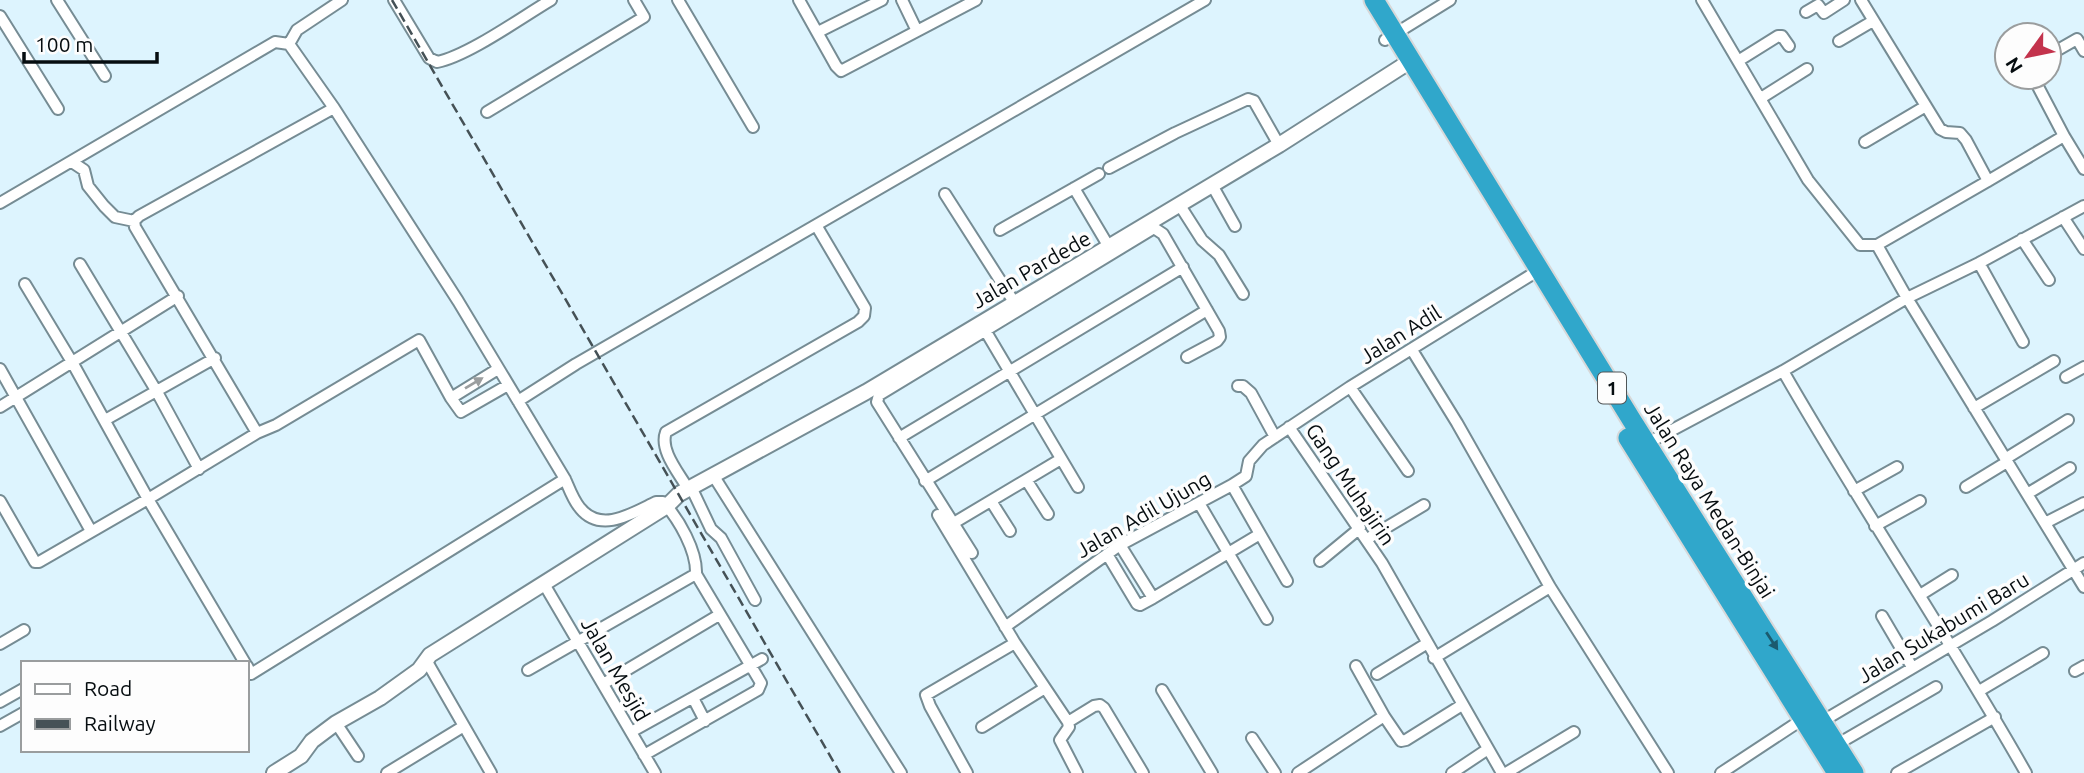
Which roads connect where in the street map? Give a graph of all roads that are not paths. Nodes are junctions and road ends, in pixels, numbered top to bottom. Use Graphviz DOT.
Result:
graph roads {
  1 [pos="57,0"];
  2 [pos="342,0"];
  3 [pos="394,0"];
  4 [pos="551,0"];
  5 [pos="634,0"];
  6 [pos="678,0"];
  7 [pos="799,0"];
  8 [pos="881,0"];
  9 [pos="902,0"];
  10 [pos="976,0"];
  11 [pos="1205,0"];
  12 [pos="1361,0"];
  13 [pos="1374,0"];
  14 [pos="1450,0"];
  15 [pos="1702,0"];
  16 [pos="1844,0"];
  17 [pos="1861,0"];
  18 [pos="1806,12"];
  19 [pos="0,16"];
  20 [pos="1873,21"];
  21 [pos="917,31"];
  22 [pos="818,32"];
  23 [pos="1390,36"];
  24 [pos="2080,36"];
  25 [pos="1839,41"];
  26 [pos="289,44"];
  27 [pos="1789,46"];
  28 [pos="2063,46"];
  29 [pos="2084,51"];
  30 [pos="1738,61"];
  31 [pos="1407,64"];
  32 [pos="1807,69"];
  33 [pos="105,76"];
  34 [pos="2040,91"];
  35 [pos="1761,98"];
  36 [pos="1926,106"];
  37 [pos="334,108"];
  38 [pos="58,109"];
  39 [pos="487,112"];
  40 [pos="753,127"];
  41 [pos="2064,136"];
  42 [pos="1865,142"];
  43 [pos="1279,145"];
  44 [pos="86,154"];
  45 [pos="72,162"];
  46 [pos="2084,169"];
  47 [pos="84,170"];
  48 [pos="1988,181"];
  49 [pos="1212,185"];
  50 [pos="1074,188"];
  51 [pos="945,194"];
  52 [pos="0,203"];
  53 [pos="1179,204"];
  54 [pos="2084,206"];
  55 [pos="2063,217"];
  56 [pos="134,221"];
  57 [pos="816,225"];
  58 [pos="1235,226"];
  59 [pos="1000,230"];
  60 [pos="2022,239"];
  61 [pos="1877,245"];
  62 [pos="1109,247"];
  63 [pos="2084,249"];
  64 [pos="80,264"];
  65 [pos="1979,264"];
  66 [pos="1182,267"];
  67 [pos="1531,275"];
  68 [pos="2049,280"];
  69 [pos="25,284"];
  70 [pos="1243,294"];
  71 [pos="178,296"];
  72 [pos="1907,298"];
  73 [pos="1014,302"];
  74 [pos="1207,310"];
  75 [pos="983,326"];
  76 [pos="121,331"];
  77 [pos="2023,342"];
  78 [pos="1412,350"];
  79 [pos="1187,357"];
  80 [pos="215,358"];
  81 [pos="2054,361"];
  82 [pos="72,362"];
  83 [pos="2084,367"];
  84 [pos="0,369"];
  85 [pos="498,369"];
  86 [pos="1783,372"];
  87 [pos="1011,373"];
  88 [pos="2066,377"];
  89 [pos="508,385"];
  90 [pos="1238,386"];
  91 [pos="1350,387"];
  92 [pos="157,392"];
  93 [pos="866,392"];
  94 [pos="16,397"];
  95 [pos="451,398"];
  96 [pos="518,401"];
  97 [pos="0,407"];
  98 [pos="1974,408"];
  99 [pos="1036,414"];
  100 [pos="105,420"];
  101 [pos="2068,420"];
  102 [pos="1289,427"];
  103 [pos="257,433"];
  104 [pos="1275,437"];
  105 [pos="900,438"];
  106 [pos="1641,447"];
  107 [pos="1061,459"];
  108 [pos="2006,460"];
  109 [pos="1897,467"];
  110 [pos="2070,468"];
  111 [pos="199,469"];
  112 [pos="1408,471"];
  113 [pos="712,475"];
  114 [pos="565,479"];
  115 [pos="925,481"];
  116 [pos="1027,481"];
  117 [pos="1232,485"];
  118 [pos="1078,486"];
  119 [pos="1966,487"];
  120 [pos="689,488"];
  121 [pos="1854,491"];
  122 [pos="2027,494"];
  123 [pos="148,499"];
  124 [pos="0,501"];
  125 [pos="991,501"];
  126 [pos="1920,501"];
  127 [pos="1199,503"];
  128 [pos="2084,503"];
  129 [pos="1424,505"];
  130 [pos="667,506"];
  131 [pos="1048,514"];
  132 [pos="2045,523"];
  133 [pos="952,524"];
  134 [pos="1875,526"];
  135 [pos="1360,528"];
  136 [pos="91,531"];
  137 [pos="1010,531"];
  138 [pos="1260,534"];
  139 [pos="1367,539"];
  140 [pos="1120,545"];
  141 [pos="972,554"];
  142 [pos="1107,554"];
  143 [pos="1230,554"];
  144 [pos="1320,561"];
  145 [pos="2084,564"];
  146 [pos="2074,570"];
  147 [pos="696,574"];
  148 [pos="1952,575"];
  149 [pos="1287,581"];
  150 [pos="544,584"];
  151 [pos="1550,587"];
  152 [pos="2084,587"];
  153 [pos="1920,595"];
  154 [pos="1153,598"];
  155 [pos="755,600"];
  156 [pos="719,615"];
  157 [pos="1882,616"];
  158 [pos="1267,619"];
  159 [pos="1005,627"];
  160 [pos="24,630"];
  161 [pos="577,641"];
  162 [pos="1015,643"];
  163 [pos="1426,643"];
  164 [pos="0,644"];
  165 [pos="1951,645"];
  166 [pos="2043,653"];
  167 [pos="1434,657"];
  168 [pos="426,660"];
  169 [pos="244,661"];
  170 [pos="757,662"];
  171 [pos="1356,666"];
  172 [pos="1912,667"];
  173 [pos="248,668"];
  174 [pos="528,670"];
  175 [pos="1377,674"];
  176 [pos="603,684"];
  177 [pos="1936,687"];
  178 [pos="1045,688"];
  179 [pos="21,690"];
  180 [pos="1161,690"];
  181 [pos="1979,691"];
  182 [pos="693,698"];
  183 [pos="0,702"];
  184 [pos="1462,705"];
  185 [pos="21,714"];
  186 [pos="1384,716"];
  187 [pos="1995,717"];
  188 [pos="1813,718"];
  189 [pos="705,721"];
  190 [pos="1068,722"];
  191 [pos="336,723"];
  192 [pos="0,726"];
  193 [pos="464,726"];
  194 [pos="982,727"];
  195 [pos="631,732"];
  196 [pos="1574,732"];
  197 [pos="1252,738"];
  198 [pos="1836,745"];
  199 [pos="1488,749"];
  200 [pos="644,754"];
  201 [pos="358,756"];
  202 [pos="274,773"];
  203 [pos="387,773"];
  204 [pos="491,773"];
  205 [pos="655,773"];
  206 [pos="901,773"];
  207 [pos="967,773"];
  208 [pos="1077,773"];
  209 [pos="1143,773"];
  210 [pos="1212,773"];
  211 [pos="1275,773"];
  212 [pos="1298,773"];
  213 [pos="1452,773"];
  214 [pos="1504,773"];
  215 [pos="1668,773"];
  216 [pos="1721,773"];
  217 [pos="1837,773"];
  218 [pos="1854,773"];
  219 [pos="1897,773"];
  220 [pos="2026,773"];
  1 -- 33 [label="street"];
  2 -- 26 [label="street"];
  3 -- 4 [label="street"];
  5 -- 39 [label="street"];
  6 -- 40 [label="street"];
  7 -- 22 [label="street"];
  8 -- 22 [label="street"];
  9 -- 21 [label="street"];
  10 -- 21 [label="street"];
  11 -- 57 [label="street"];
  12 -- 23 [label="highway, Jalan Raya Medan-Binjai / 1"];
  13 -- 23 [label="highway, Jalan Raya Medan-Binjai / 1"];
  14 -- 23 [label="street"];
  15 -- 30 [label="street"];
  16 -- 18 [label="street"];
  17 -- 20 [label="street"];
  19 -- 38 [label="street"];
  20 -- 25 [label="street"];
  20 -- 36 [label="street"];
  21 -- 22 [label="street"];
  23 -- 31 [label="highway, Jalan Raya Medan-Binjai / 1"];
  24 -- 28 [label="street"];
  24 -- 29 [label="street"];
  26 -- 37 [label="street"];
  26 -- 44 [label="street"];
  27 -- 30 [label="street"];
  30 -- 35 [label="street"];
  31 -- 43 [label="street, Jalan Pardede"];
  31 -- 67 [label="highway, Jalan Raya Medan-Binjai / 1"];
  31 -- 106 [label="highway, Jalan Raya Medan-Binjai / 1"];
  32 -- 35 [label="street"];
  34 -- 41 [label="street"];
  35 -- 61 [label="street"];
  36 -- 42 [label="street"];
  36 -- 48 [label="street"];
  37 -- 56 [label="street"];
  37 -- 85 [label="street"];
  41 -- 46 [label="street"];
  41 -- 48 [label="street"];
  43 -- 49 [label="street, Jalan Pardede"];
  43 -- 50 [label="street"];
  44 -- 45 [label="street"];
  44 -- 47 [label="street"];
  45 -- 47 [label="street"];
  45 -- 52 [label="street"];
  47 -- 56 [label="street"];
  48 -- 61 [label="street"];
  49 -- 53 [label="street, Jalan Pardede"];
  49 -- 58 [label="street"];
  50 -- 59 [label="street"];
  50 -- 62 [label="street"];
  51 -- 73 [label="street"];
  53 -- 62 [label="street, Jalan Pardede"];
  53 -- 70 [label="street"];
  54 -- 55 [label="street"];
  55 -- 60 [label="street"];
  55 -- 63 [label="street"];
  56 -- 71 [label="street"];
  57 -- 96 [label="street"];
  57 -- 120 [label="street"];
  60 -- 65 [label="street"];
  60 -- 68 [label="street"];
  61 -- 72 [label="street"];
  62 -- 73 [label="street, Jalan Pardede"];
  64 -- 76 [label="street"];
  65 -- 72 [label="street"];
  65 -- 77 [label="street"];
  66 -- 74 [label="street"];
  66 -- 75 [label="street"];
  66 -- 87 [label="street"];
  67 -- 78 [label="street, Jalan Adil"];
  67 -- 106 [label="highway, Jalan Raya Medan-Binjai / 1"];
  69 -- 82 [label="street"];
  71 -- 76 [label="street"];
  71 -- 80 [label="street"];
  72 -- 86 [label="street"];
  72 -- 98 [label="street"];
  73 -- 75 [label="street, Jalan Pardede"];
  74 -- 79 [label="street"];
  74 -- 99 [label="street"];
  75 -- 87 [label="street"];
  75 -- 93 [label="street, Jalan Pardede"];
  75 -- 105 [label="street"];
  76 -- 82 [label="street"];
  76 -- 92 [label="street"];
  78 -- 91 [label="street, Jalan Adil"];
  78 -- 151 [label="street"];
  80 -- 92 [label="street"];
  80 -- 103 [label="street"];
  81 -- 98 [label="street"];
  82 -- 94 [label="street"];
  82 -- 100 [label="street"];
  83 -- 88 [label="street"];
  84 -- 94 [label="street"];
  85 -- 89 [label="street"];
  95 -- 85 [label="street, one-way"];
  86 -- 106 [label="street"];
  86 -- 121 [label="street"];
  87 -- 99 [label="street"];
  87 -- 105 [label="street"];
  89 -- 95 [label="street"];
  89 -- 96 [label="street"];
  90 -- 104 [label="street, Gang Muhajirin"];
  91 -- 102 [label="street, Jalan Adil"];
  91 -- 112 [label="street"];
  92 -- 100 [label="street"];
  92 -- 111 [label="street"];
  93 -- 113 [label="street, Jalan Pardede"];
  93 -- 159 [label="street"];
  94 -- 97 [label="street"];
  94 -- 136 [label="street"];
  95 -- 103 [label="street"];
  96 -- 114 [label="street"];
  98 -- 108 [label="street"];
  99 -- 107 [label="street"];
  99 -- 115 [label="street"];
  100 -- 123 [label="street"];
  101 -- 108 [label="street"];
  102 -- 104 [label="street, Jalan Adil Ujung"];
  102 -- 135 [label="street, Gang Muhajirin"];
  103 -- 111 [label="street"];
  104 -- 117 [label="street, Jalan Adil Ujung"];
  105 -- 115 [label="street"];
  106 -- 188 [label="highway, Jalan Raya Medan-Binjai / 1"];
  107 -- 116 [label="street"];
  107 -- 118 [label="street"];
  108 -- 119 [label="street"];
  108 -- 122 [label="street"];
  109 -- 121 [label="street"];
  110 -- 122 [label="street"];
  111 -- 123 [label="street"];
  113 -- 120 [label="street, Jalan Pardede"];
  113 -- 206 [label="street"];
  114 -- 130 [label="street"];
  114 -- 173 [label="street"];
  115 -- 133 [label="street"];
  116 -- 125 [label="street"];
  116 -- 131 [label="street"];
  117 -- 127 [label="street, Jalan Adil Ujung"];
  117 -- 138 [label="street"];
  120 -- 130 [label="street, Jalan Pardede"];
  120 -- 155 [label="street"];
  121 -- 134 [label="street"];
  122 -- 132 [label="street"];
  123 -- 136 [label="street"];
  123 -- 169 [label="street"];
  124 -- 136 [label="street"];
  125 -- 133 [label="street"];
  125 -- 137 [label="street"];
  126 -- 134 [label="street"];
  127 -- 140 [label="street, Jalan Adil Ujung"];
  127 -- 143 [label="street"];
  128 -- 132 [label="street"];
  129 -- 139 [label="street"];
  130 -- 147 [label="street"];
  130 -- 150 [label="street, Jalan Pardede"];
  132 -- 146 [label="street"];
  133 -- 141 [label="street"];
  134 -- 153 [label="street"];
  135 -- 139 [label="street, Gang Muhajirin"];
  135 -- 144 [label="street"];
  138 -- 143 [label="street"];
  138 -- 149 [label="street"];
  139 -- 163 [label="street, Gang Muhajirin"];
  140 -- 142 [label="street, Jalan Adil Ujung"];
  140 -- 154 [label="street"];
  142 -- 154 [label="street"];
  142 -- 159 [label="street, Jalan Adil Ujung"];
  143 -- 154 [label="street"];
  143 -- 158 [label="street"];
  145 -- 146 [label="street, Jalan Sukabumi Baru"];
  146 -- 152 [label="street"];
  146 -- 165 [label="street, Jalan Sukabumi Baru"];
  147 -- 156 [label="street"];
  147 -- 161 [label="street"];
  148 -- 153 [label="street"];
  150 -- 161 [label="street, Jalan Mesjid"];
  150 -- 168 [label="street, Jalan Pardede"];
  151 -- 167 [label="street"];
  151 -- 215 [label="street"];
  153 -- 165 [label="street"];
  156 -- 170 [label="street"];
  156 -- 176 [label="street"];
  157 -- 172 [label="street"];
  159 -- 162 [label="street"];
  160 -- 164 [label="street"];
  161 -- 174 [label="street"];
  161 -- 176 [label="street, Jalan Mesjid"];
  162 -- 178 [label="street"];
  162 -- 207 [label="street"];
  163 -- 167 [label="street, Gang Muhajirin"];
  163 -- 175 [label="street"];
  165 -- 172 [label="street, Jalan Sukabumi Baru"];
  165 -- 181 [label="street"];
  166 -- 181 [label="street"];
  167 -- 184 [label="street, Gang Muhajirin"];
  168 -- 191 [label="street, Jalan Pardede"];
  168 -- 193 [label="street"];
  170 -- 182 [label="street"];
  170 -- 189 [label="street"];
  171 -- 186 [label="street"];
  172 -- 188 [label="street, Jalan Sukabumi Baru"];
  176 -- 195 [label="street, Jalan Mesjid"];
  177 -- 198 [label="street"];
  178 -- 190 [label="street"];
  178 -- 194 [label="street"];
  179 -- 183 [label="street"];
  180 -- 210 [label="street"];
  181 -- 187 [label="street"];
  182 -- 189 [label="street"];
  182 -- 195 [label="street"];
  184 -- 186 [label="street"];
  184 -- 199 [label="street, Gang Muhajirin"];
  185 -- 192 [label="street"];
  186 -- 212 [label="street"];
  187 -- 219 [label="street"];
  187 -- 220 [label="street"];
  188 -- 198 [label="highway, Jalan Raya Medan-Binjai / 1"];
  188 -- 216 [label="street, Jalan Sukabumi Baru"];
  188 -- 217 [label="highway, Jalan Raya Medan-Binjai / 1"];
  189 -- 200 [label="street"];
  190 -- 208 [label="street"];
  190 -- 209 [label="street"];
  191 -- 201 [label="street"];
  191 -- 202 [label="street, Jalan Pardede"];
  193 -- 203 [label="street"];
  193 -- 204 [label="street"];
  195 -- 200 [label="street, Jalan Mesjid"];
  196 -- 214 [label="street"];
  197 -- 211 [label="street"];
  198 -- 218 [label="highway, Jalan Raya Medan-Binjai / 1"];
  199 -- 213 [label="street"];
  199 -- 214 [label="street, Gang Muhajirin"];
  200 -- 205 [label="street, Jalan Mesjid"];
}
